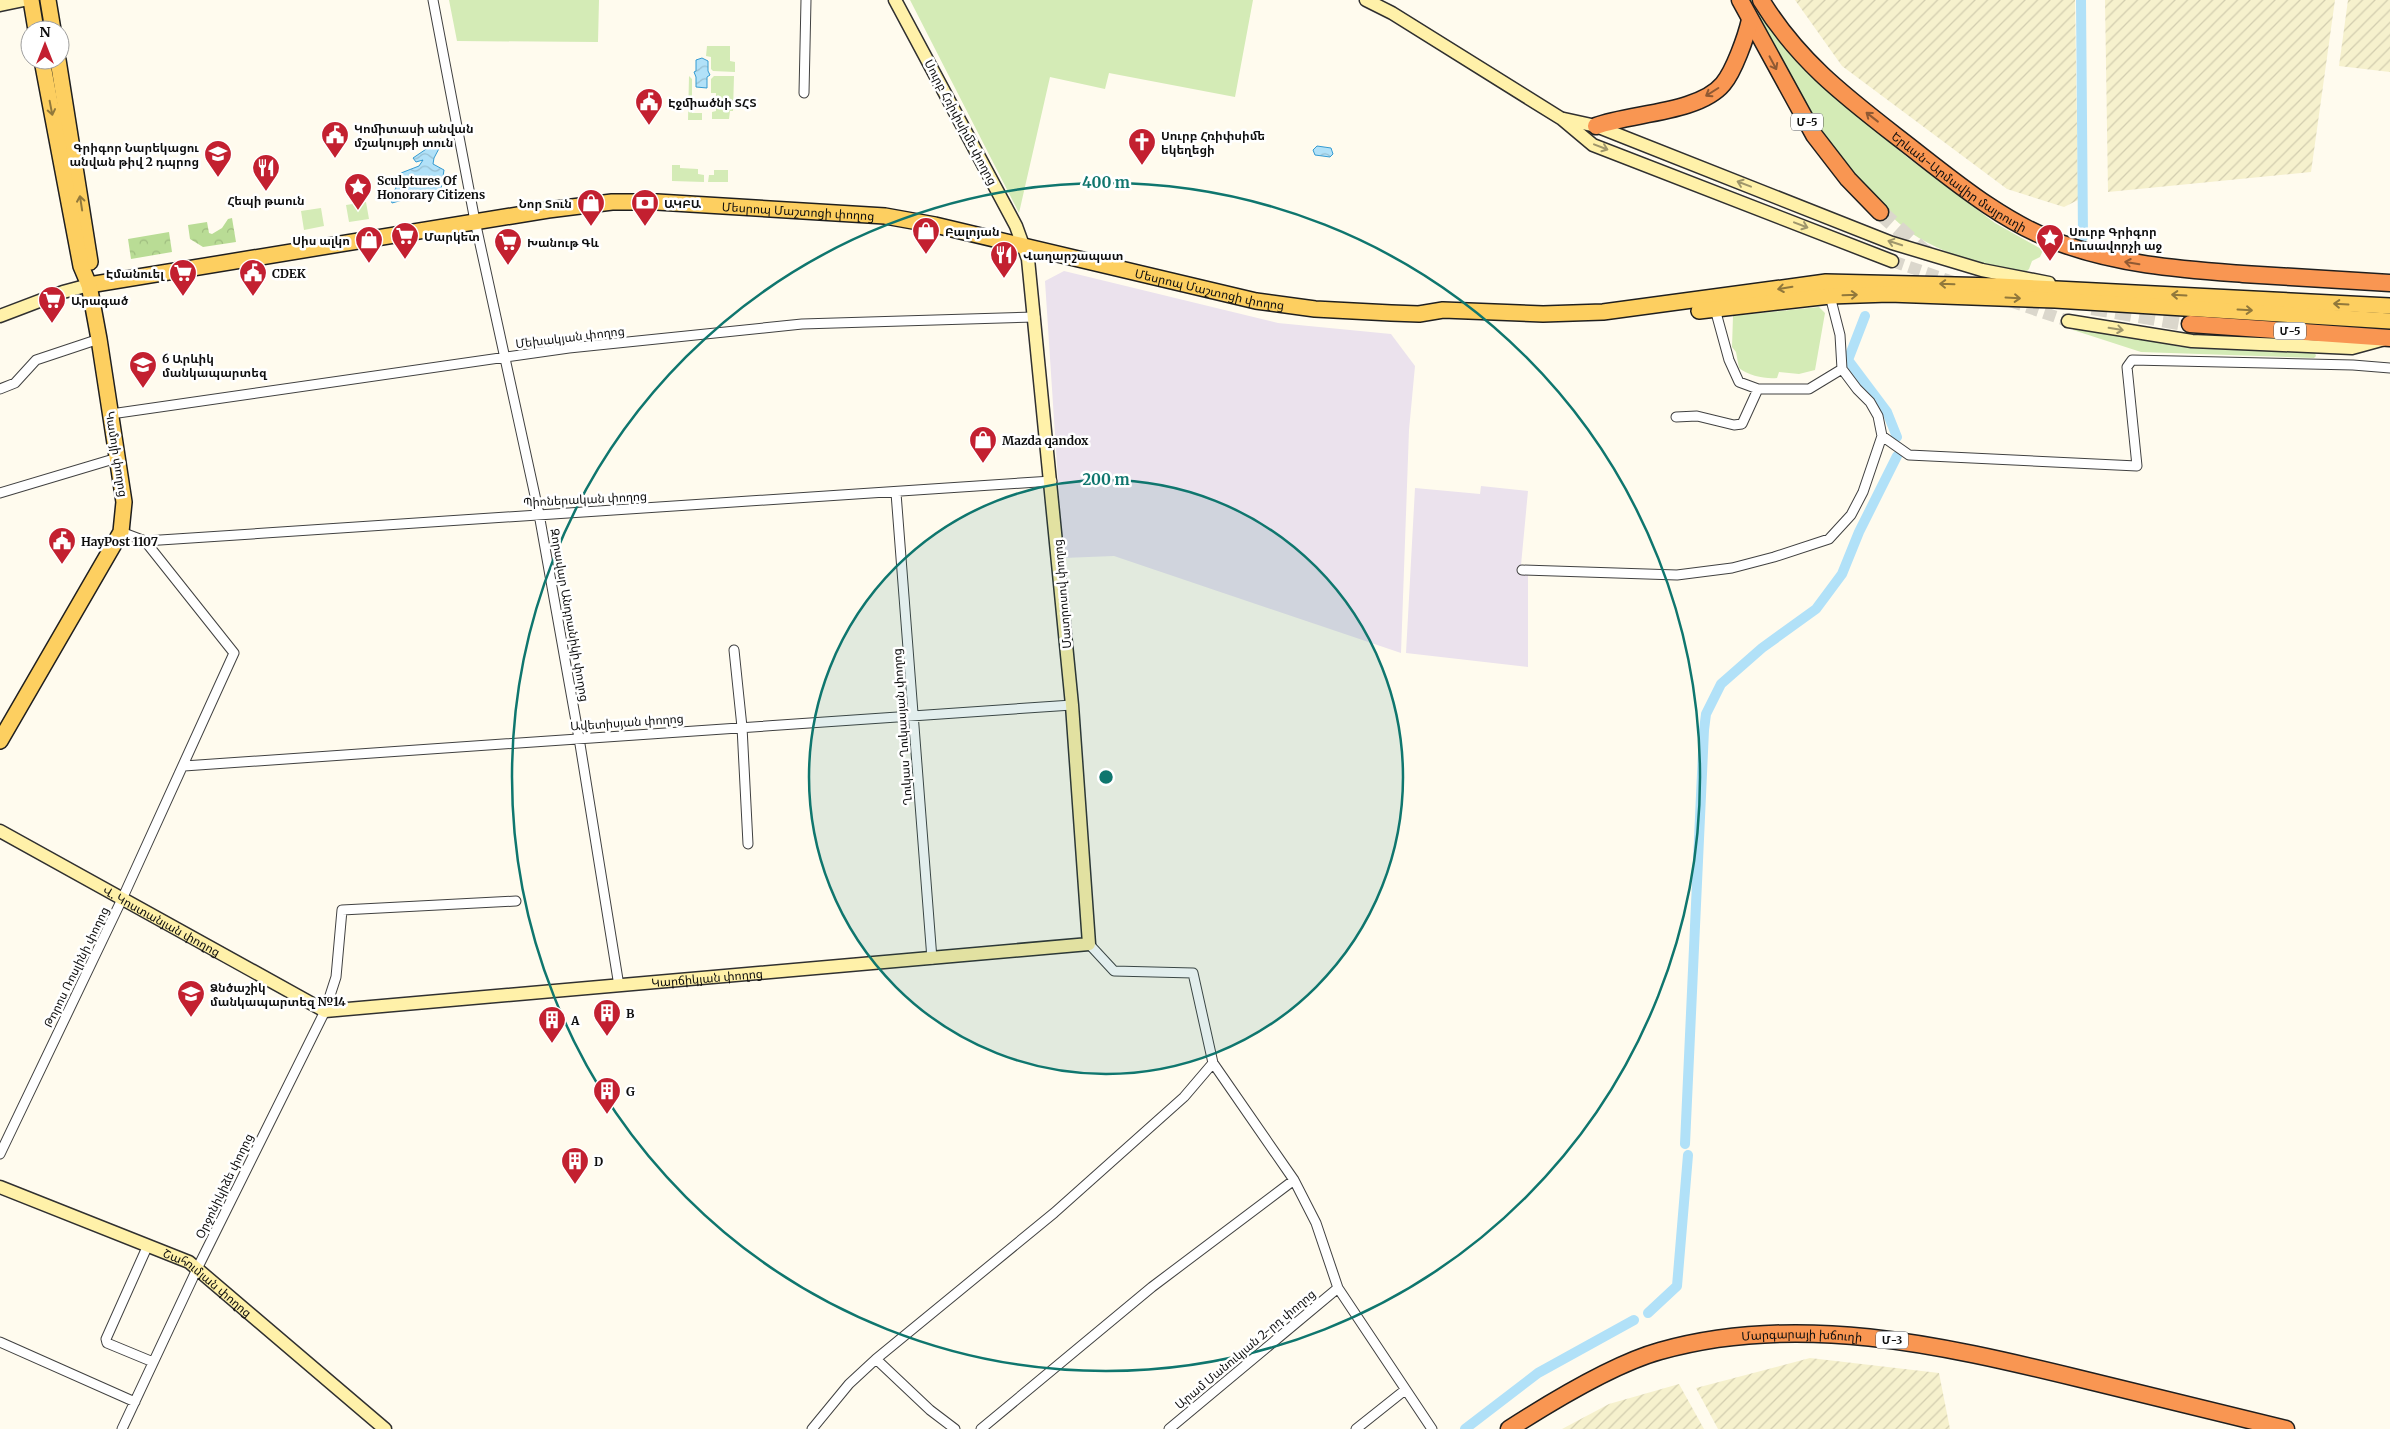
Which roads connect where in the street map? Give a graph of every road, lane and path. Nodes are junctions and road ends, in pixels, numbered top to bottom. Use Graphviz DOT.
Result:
graph roads {
  1 [pos="24,0"];
  2 [pos="30,0"];
  3 [pos="48,0"];
  4 [pos="433,0"];
  5 [pos="806,0"];
  6 [pos="895,0"];
  7 [pos="1366,0"];
  8 [pos="1740,0"];
  9 [pos="1761,0"];
  10 [pos="0,5"];
  11 [pos="34,20"];
  12 [pos="51,20"];
  13 [pos="1750,20"];
  14 [pos="44,70"];
  15 [pos="60,70"];
  16 [pos="804,93"];
  17 [pos="1562,119"];
  18 [pos="1596,126"];
  19 [pos="1880,212"];
  20 [pos="475,221"];
  21 [pos="1023,246"];
  22 [pos="1892,261"];
  23 [pos="2390,283"];
  24 [pos="89,286"];
  25 [pos="1828,289"];
  26 [pos="2078,289"];
  27 [pos="2390,306"];
  28 [pos="1715,309"];
  29 [pos="1419,314"];
  30 [pos="0,316"];
  31 [pos="1035,317"];
  32 [pos="2068,321"];
  33 [pos="2390,321"];
  34 [pos="2190,324"];
  35 [pos="2389,338"];
  36 [pos="99,339"];
  37 [pos="2352,348"];
  38 [pos="505,357"];
  39 [pos="2353,365"];
  40 [pos="2390,368"];
  41 [pos="1842,369"];
  42 [pos="0,389"];
  43 [pos="1758,389"];
  44 [pos="111,414"];
  45 [pos="1676,417"];
  46 [pos="1882,436"];
  47 [pos="117,458"];
  48 [pos="1052,481"];
  49 [pos="0,493"];
  50 [pos="896,493"];
  51 [pos="539,514"];
  52 [pos="121,532"];
  53 [pos="145,541"];
  54 [pos="1522,570"];
  55 [pos="734,650"];
  56 [pos="1072,705"];
  57 [pos="914,717"];
  58 [pos="742,727"];
  59 [pos="579,738"];
  60 [pos="0,741"];
  61 [pos="184,766"];
  62 [pos="0,831"];
  63 [pos="748,844"];
  64 [pos="123,897"];
  65 [pos="516,901"];
  66 [pos="1089,944"];
  67 [pos="932,959"];
  68 [pos="619,986"];
  69 [pos="325,1010"];
  70 [pos="1213,1063"];
  71 [pos="0,1154"];
  72 [pos="1294,1180"];
  73 [pos="0,1187"];
  74 [pos="148,1246"];
  75 [pos="197,1269"];
  76 [pos="1338,1288"];
  77 [pos="0,1342"];
  78 [pos="876,1358"];
  79 [pos="153,1362"];
  80 [pos="1406,1390"];
  81 [pos="135,1402"];
  82 [pos="122,1429"];
  83 [pos="385,1429"];
  84 [pos="812,1429"];
  85 [pos="954,1429"];
  86 [pos="981,1429"];
  87 [pos="1168,1429"];
  88 [pos="1356,1429"];
  89 [pos="1432,1429"];
  90 [pos="1509,1429"];
  91 [pos="2286,1429"];
  1 -- 10 [label="street"];
  2 -- 11 [label="main road"];
  3 -- 12 [label="main road"];
  4 -- 20 [label="street, Զորավար Անդրանիկի փողոց"];
  5 -- 16 [label="street"];
  6 -- 21 [label="street, Սուրբ Հռիփսիմե փողոց"];
  7 -- 17 [label="street"];
  8 -- 13 [label="highway, Մ-5"];
  23 -- 9 [label="highway, Երևան-Արմավիր մայրուղի, one-way"];
  13 -- 18 [label="highway, one-way"];
  13 -- 19 [label="highway, Մ-5, one-way"];
  14 -- 24 [label="main road, one-way"];
  24 -- 15 [label="main road, one-way"];
  17 -- 18 [label="street"];
  17 -- 22 [label="street, one-way"];
  26 -- 18 [label="street, one-way"];
  20 -- 21 [label="main road, Մեսրոպ Մաշտոցի փողոց"];
  20 -- 24 [label="main road, Մեսրոպ Մաշտոցի փողոց"];
  20 -- 38 [label="street, Զորավար Անդրանիկի փողոց"];
  21 -- 29 [label="main road, Մեսրոպ Մաշտոցի փողոց"];
  21 -- 31 [label="street, Մատրոսով փողոց"];
  24 -- 30 [label="street, Մեսրոպ Մաշտոցի փողոց"];
  24 -- 36 [label="main road, Կամոյի փողոց"];
  26 -- 25 [label="main road, one-way"];
  25 -- 28 [label="main road"];
  25 -- 29 [label="main road, one-way"];
  25 -- 33 [label="main road, one-way"];
  25 -- 41 [label="street"];
  27 -- 26 [label="main road, one-way"];
  28 -- 29 [label="main road"];
  28 -- 43 [label="street"];
  31 -- 38 [label="street, Մեխակյան փողոց"];
  31 -- 48 [label="street, Մատրոսով փողոց"];
  32 -- 37 [label="street, one-way"];
  34 -- 35 [label="highway, Մ-5"];
  35 -- 37 [label="street"];
  36 -- 42 [label="street"];
  36 -- 44 [label="main road, Կամոյի փողոց"];
  37 -- 39 [label="street"];
  38 -- 44 [label="street, Մեխակյան փողոց"];
  38 -- 51 [label="street, Զորավար Անդրանիկի փողոց"];
  39 -- 40 [label="street"];
  39 -- 46 [label="street"];
  41 -- 43 [label="street"];
  41 -- 46 [label="street"];
  43 -- 45 [label="street"];
  44 -- 47 [label="main road, Կամոյի փողոց"];
  46 -- 54 [label="street"];
  47 -- 49 [label="street"];
  47 -- 52 [label="main road, Կամոյի փողոց"];
  48 -- 50 [label="street, Պիոներական փողոց"];
  48 -- 56 [label="street, Մատրոսով փողոց"];
  50 -- 51 [label="street, Պիոներական փողոց"];
  50 -- 57 [label="street, Ղուկաս Ղուկասյան փողոց"];
  51 -- 53 [label="street, Պիոներական փողոց"];
  51 -- 59 [label="street, Զորավար Անդրանիկի փողոց"];
  52 -- 53 [label="street, Պիոներական փողոց"];
  52 -- 60 [label="main road, Կամոյի փողոց"];
  53 -- 61 [label="street, Թորոս Ռոսլինի փողոց"];
  55 -- 58 [label="street"];
  56 -- 57 [label="street, Ավետիսյան փողոց"];
  56 -- 66 [label="street, Մատրոսով փողոց"];
  57 -- 58 [label="street, Ավետիսյան փողոց"];
  57 -- 67 [label="street, Ղուկաս Ղուկասյան փողոց"];
  58 -- 59 [label="street, Ավետիսյան փողոց"];
  58 -- 63 [label="street"];
  59 -- 61 [label="street, Ավետիսյան փողոց"];
  59 -- 68 [label="street, Զորավար Անդրանիկի փողոց"];
  61 -- 64 [label="street, Թորոս Ռոսլինի փողոց"];
  62 -- 64 [label="street, Վ. Կոստանյան փողոց"];
  64 -- 69 [label="street, Վ. Կոստանյան փողոց"];
  64 -- 71 [label="street, Թորոս Ռոսլինի փողոց"];
  65 -- 69 [label="street, Օրջոնիկիձե փողոց"];
  66 -- 67 [label="street, Կարճիկյան փողոց"];
  66 -- 70 [label="street"];
  67 -- 68 [label="street, Կարճիկյան փողոց"];
  68 -- 69 [label="street, Կարճիկյան փողոց"];
  69 -- 75 [label="street, Օրջոնիկիձե փողոց"];
  70 -- 72 [label="street"];
  70 -- 78 [label="street"];
  72 -- 76 [label="street"];
  72 -- 86 [label="street"];
  73 -- 74 [label="street, Շահումյան փողոց"];
  74 -- 75 [label="street, Շահումյան փողոց"];
  74 -- 79 [label="street"];
  75 -- 79 [label="street, Օրջոնիկիձե փողոց"];
  75 -- 83 [label="street, Շահումյան փողոց"];
  76 -- 80 [label="street"];
  76 -- 87 [label="street, Արամ Մանուկյան 2-րդ փողոց"];
  77 -- 81 [label="street"];
  78 -- 84 [label="street"];
  78 -- 85 [label="street"];
  79 -- 81 [label="street, Օրջոնիկիձե փողոց"];
  80 -- 88 [label="street"];
  80 -- 89 [label="street"];
  81 -- 82 [label="street, Օրջոնիկիձե փողոց"];
  90 -- 91 [label="highway, Մարգարայի խճուղի / Մ-3"];
}
